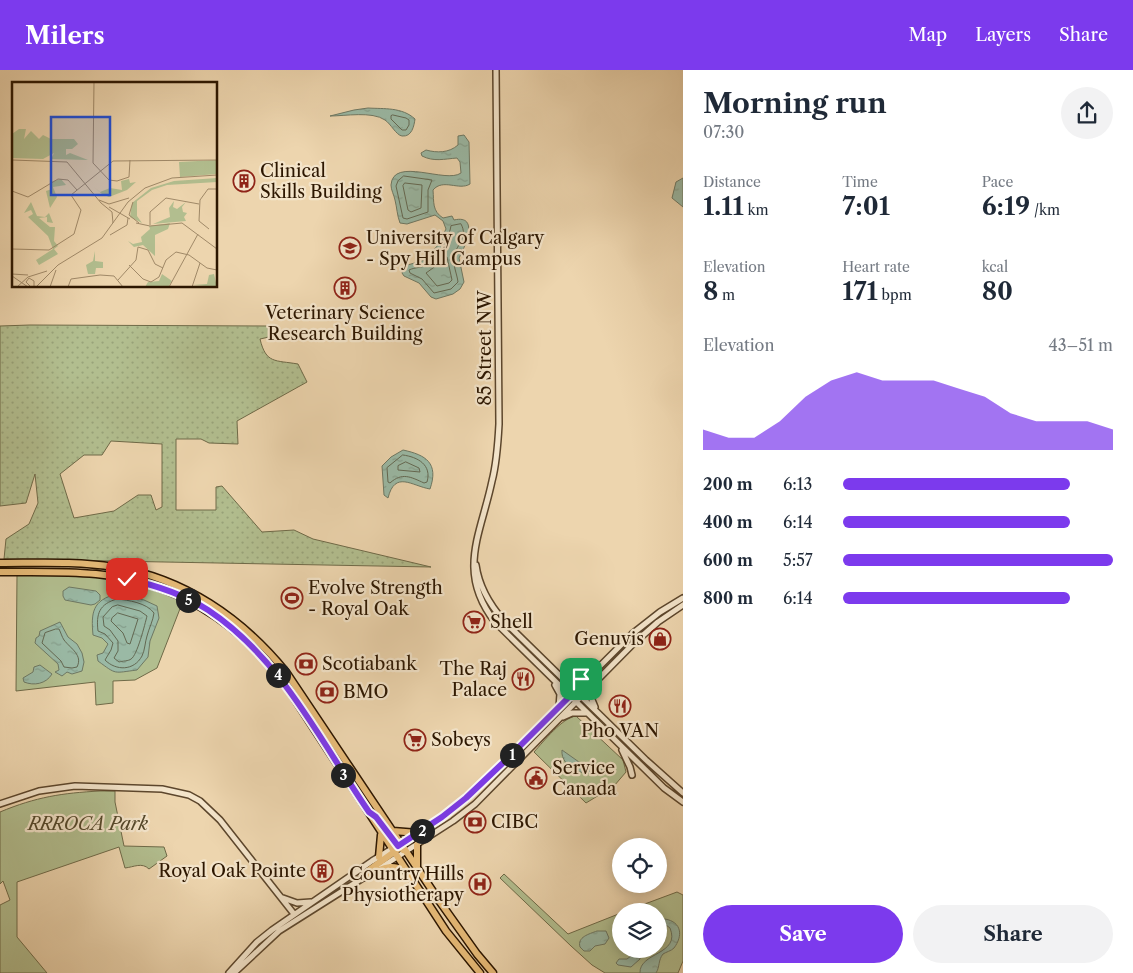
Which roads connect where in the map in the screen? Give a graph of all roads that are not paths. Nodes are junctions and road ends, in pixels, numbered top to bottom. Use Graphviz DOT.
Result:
graph roads {
  1 [pos="496,70"];
  2 [pos="479,533"];
  3 [pos="0,563"];
  4 [pos="0,572"];
  5 [pos="683,598"];
  6 [pos="683,605"];
  7 [pos="589,677"];
  8 [pos="565,681"];
  9 [pos="555,682"];
  10 [pos="591,686"];
  11 [pos="576,691"];
  12 [pos="570,696"];
  13 [pos="582,696"];
  14 [pos="576,702"];
  15 [pos="559,707"];
  16 [pos="596,710"];
  17 [pos="587,713"];
  18 [pos="560,718"];
  19 [pos="622,747"];
  20 [pos="632,775"];
  21 [pos="683,793"];
  22 [pos="683,802"];
  23 [pos="0,804"];
  24 [pos="369,812"];
  25 [pos="393,831"];
  26 [pos="418,833"];
  27 [pos="382,834"];
  28 [pos="417,845"];
  29 [pos="398,850"];
  30 [pos="379,857"];
  31 [pos="417,867"];
  32 [pos="407,872"];
  33 [pos="372,873"];
  34 [pos="365,877"];
  35 [pos="280,896"];
  36 [pos="312,902"];
  37 [pos="294,914"];
  38 [pos="229,973"];
  39 [pos="234,973"];
  40 [pos="480,973"];
  41 [pos="493,973"];
  1 -- 2 [label="street, 85 Street NW"];
  2 -- 8 [label="street, 85 Street NW"];
  2 -- 9 [label="street, 85 Street NW"];
  3 -- 25 [label="main road"];
  4 -- 24 [label="main road"];
  5 -- 7 [label="street"];
  6 -- 10 [label="street"];
  7 -- 8 [label="street"];
  7 -- 11 [label="street"];
  8 -- 11 [label="street, 85 Street NW"];
  9 -- 12 [label="street, 85 Street NW"];
  9 -- 15 [label="street"];
  10 -- 13 [label="street"];
  10 -- 16 [label="street"];
  11 -- 12 [label="street"];
  11 -- 13 [label="street, 85 Street NW"];
  12 -- 14 [label="street, 85 Street NW"];
  12 -- 15 [label="street"];
  13 -- 14 [label="street"];
  13 -- 16 [label="street, 85 Street NW"];
  14 -- 17 [label="street, 85 Street NW"];
  14 -- 18 [label="street"];
  15 -- 26 [label="street"];
  16 -- 21 [label="street, 85 Street NW"];
  17 -- 18 [label="street"];
  17 -- 19 [label="street, 85 Street NW"];
  18 -- 28 [label="street"];
  19 -- 20 [label="street"];
  19 -- 22 [label="street, 85 Street NW"];
  23 -- 35 [label="street"];
  24 -- 27 [label="main road"];
  24 -- 29 [label="main road"];
  25 -- 26 [label="main road"];
  25 -- 29 [label="main road"];
  26 -- 29 [label="street"];
  27 -- 29 [label="main road"];
  27 -- 30 [label="main road"];
  28 -- 29 [label="street"];
  28 -- 31 [label="main road"];
  29 -- 30 [label="street"];
  29 -- 31 [label="main road"];
  29 -- 32 [label="main road"];
  29 -- 33 [label="street"];
  29 -- 34 [label="main road"];
  30 -- 36 [label="street"];
  31 -- 41 [label="main road"];
  32 -- 33 [label="main road"];
  32 -- 40 [label="main road"];
  33 -- 34 [label="street"];
  34 -- 39 [label="street"];
  35 -- 36 [label="street"];
  35 -- 37 [label="street"];
  36 -- 37 [label="street"];
  37 -- 38 [label="street"];
}
